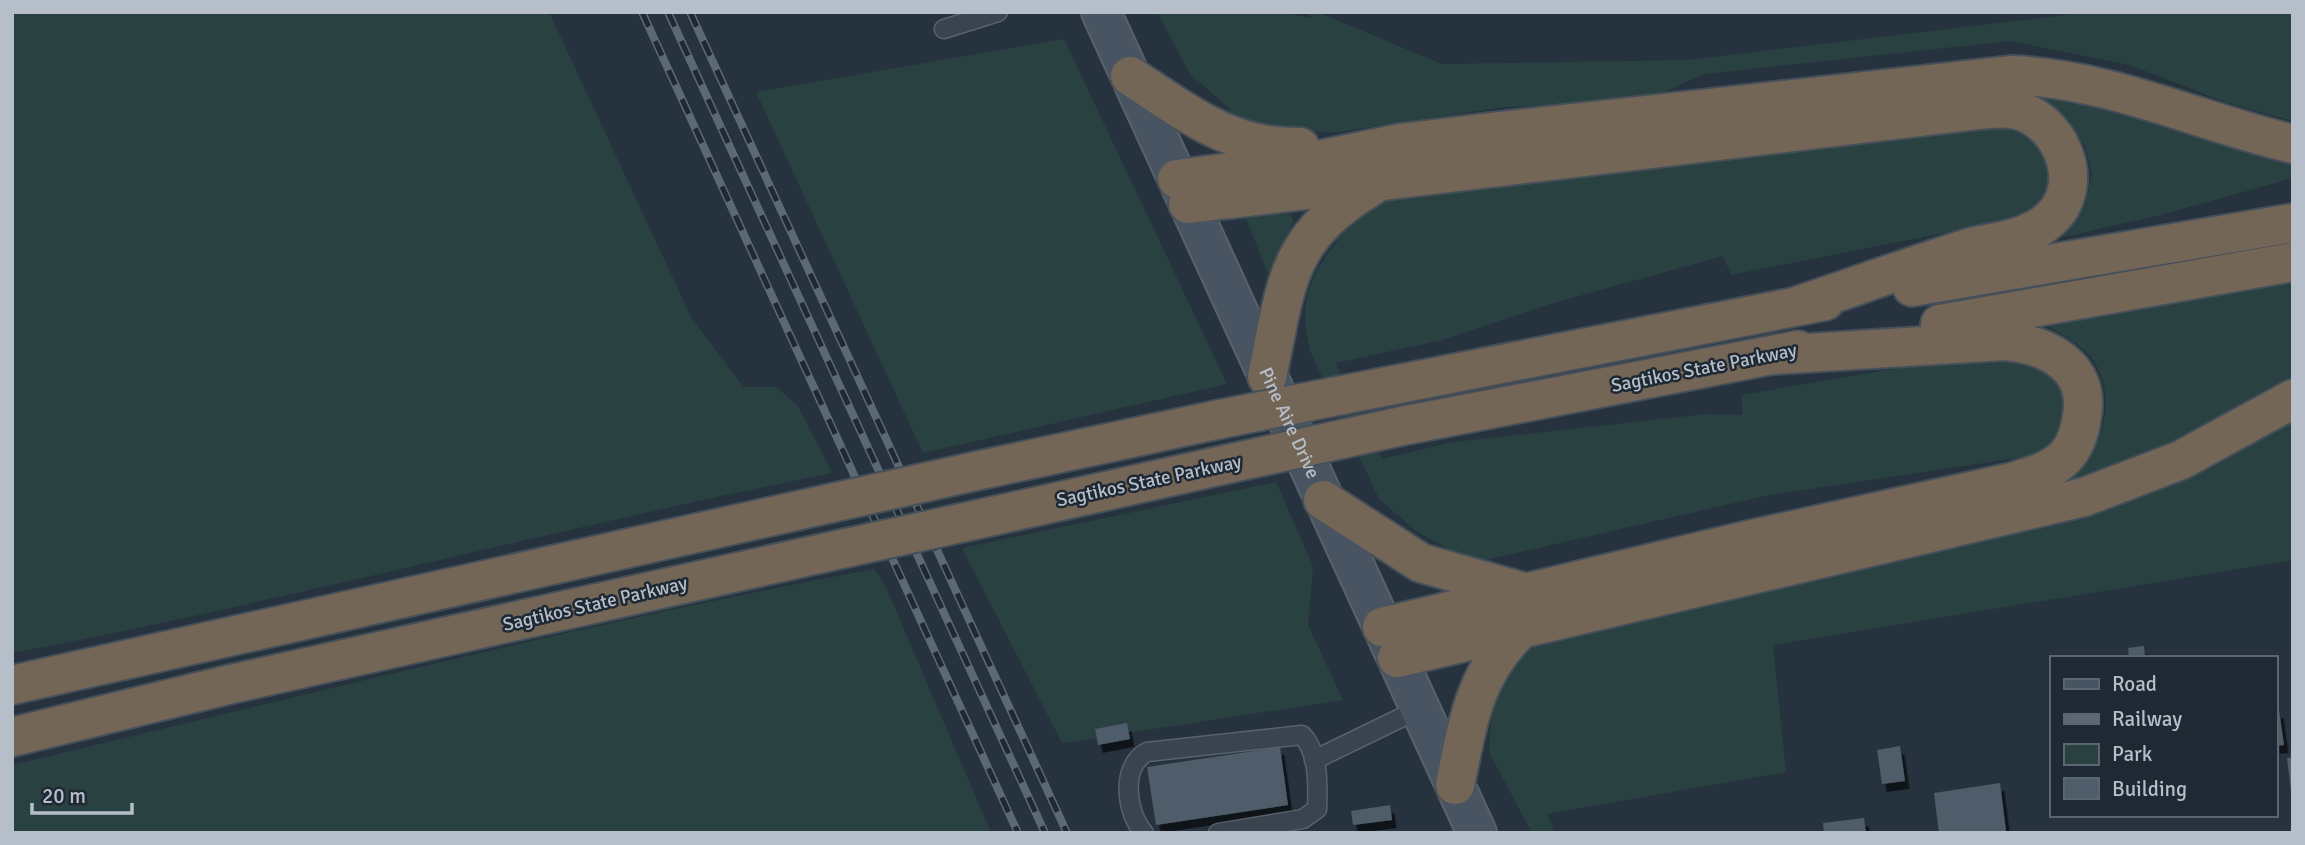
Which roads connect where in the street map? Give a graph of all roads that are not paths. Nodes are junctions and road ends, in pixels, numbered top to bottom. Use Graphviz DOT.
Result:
graph roads {
  1 [pos="998,12"];
  2 [pos="1101,12"];
  3 [pos="944,29"];
  4 [pos="1130,76"];
  5 [pos="1400,143"];
  6 [pos="2293,144"];
  7 [pos="1377,183"];
  8 [pos="1183,191"];
  9 [pos="2293,223"];
  10 [pos="2293,262"];
  11 [pos="1800,305"];
  12 [pos="1775,355"];
  13 [pos="1267,377"];
  14 [pos="2293,399"];
  15 [pos="1323,500"];
  16 [pos="1523,611"];
  17 [pos="1389,642"];
  18 [pos="12,685"];
  19 [pos="1419,709"];
  20 [pos="12,737"];
  21 [pos="1314,760"];
  22 [pos="1455,785"];
  23 [pos="1144,833"];
  24 [pos="1218,833"];
  25 [pos="1477,833"];
  1 -- 3 [label="lane"];
  2 -- 4 [label="street, Pine Aire Drive"];
  4 -- 5 [label="highway"];
  4 -- 8 [label="street, Pine Aire Drive"];
  5 -- 6 [label="highway"];
  5 -- 8 [label="highway"];
  7 -- 8 [label="highway"];
  7 -- 11 [label="highway"];
  7 -- 13 [label="highway"];
  8 -- 13 [label="street, Pine Aire Drive"];
  9 -- 11 [label="highway"];
  10 -- 12 [label="highway, Sagtikos State Parkway"];
  11 -- 18 [label="highway, bridge"];
  12 -- 16 [label="highway"];
  12 -- 20 [label="highway, Sagtikos State Parkway, bridge"];
  13 -- 15 [label="street, Pine Aire Drive"];
  14 -- 16 [label="highway"];
  15 -- 16 [label="highway"];
  15 -- 17 [label="street, Pine Aire Drive"];
  16 -- 17 [label="highway"];
  16 -- 22 [label="highway"];
  17 -- 19 [label="street, Pine Aire Drive"];
  19 -- 21 [label="lane"];
  19 -- 22 [label="street, Pine Aire Drive"];
  21 -- 23 [label="lane"];
  21 -- 24 [label="lane"];
  22 -- 25 [label="street, Pine Aire Drive"];
}
